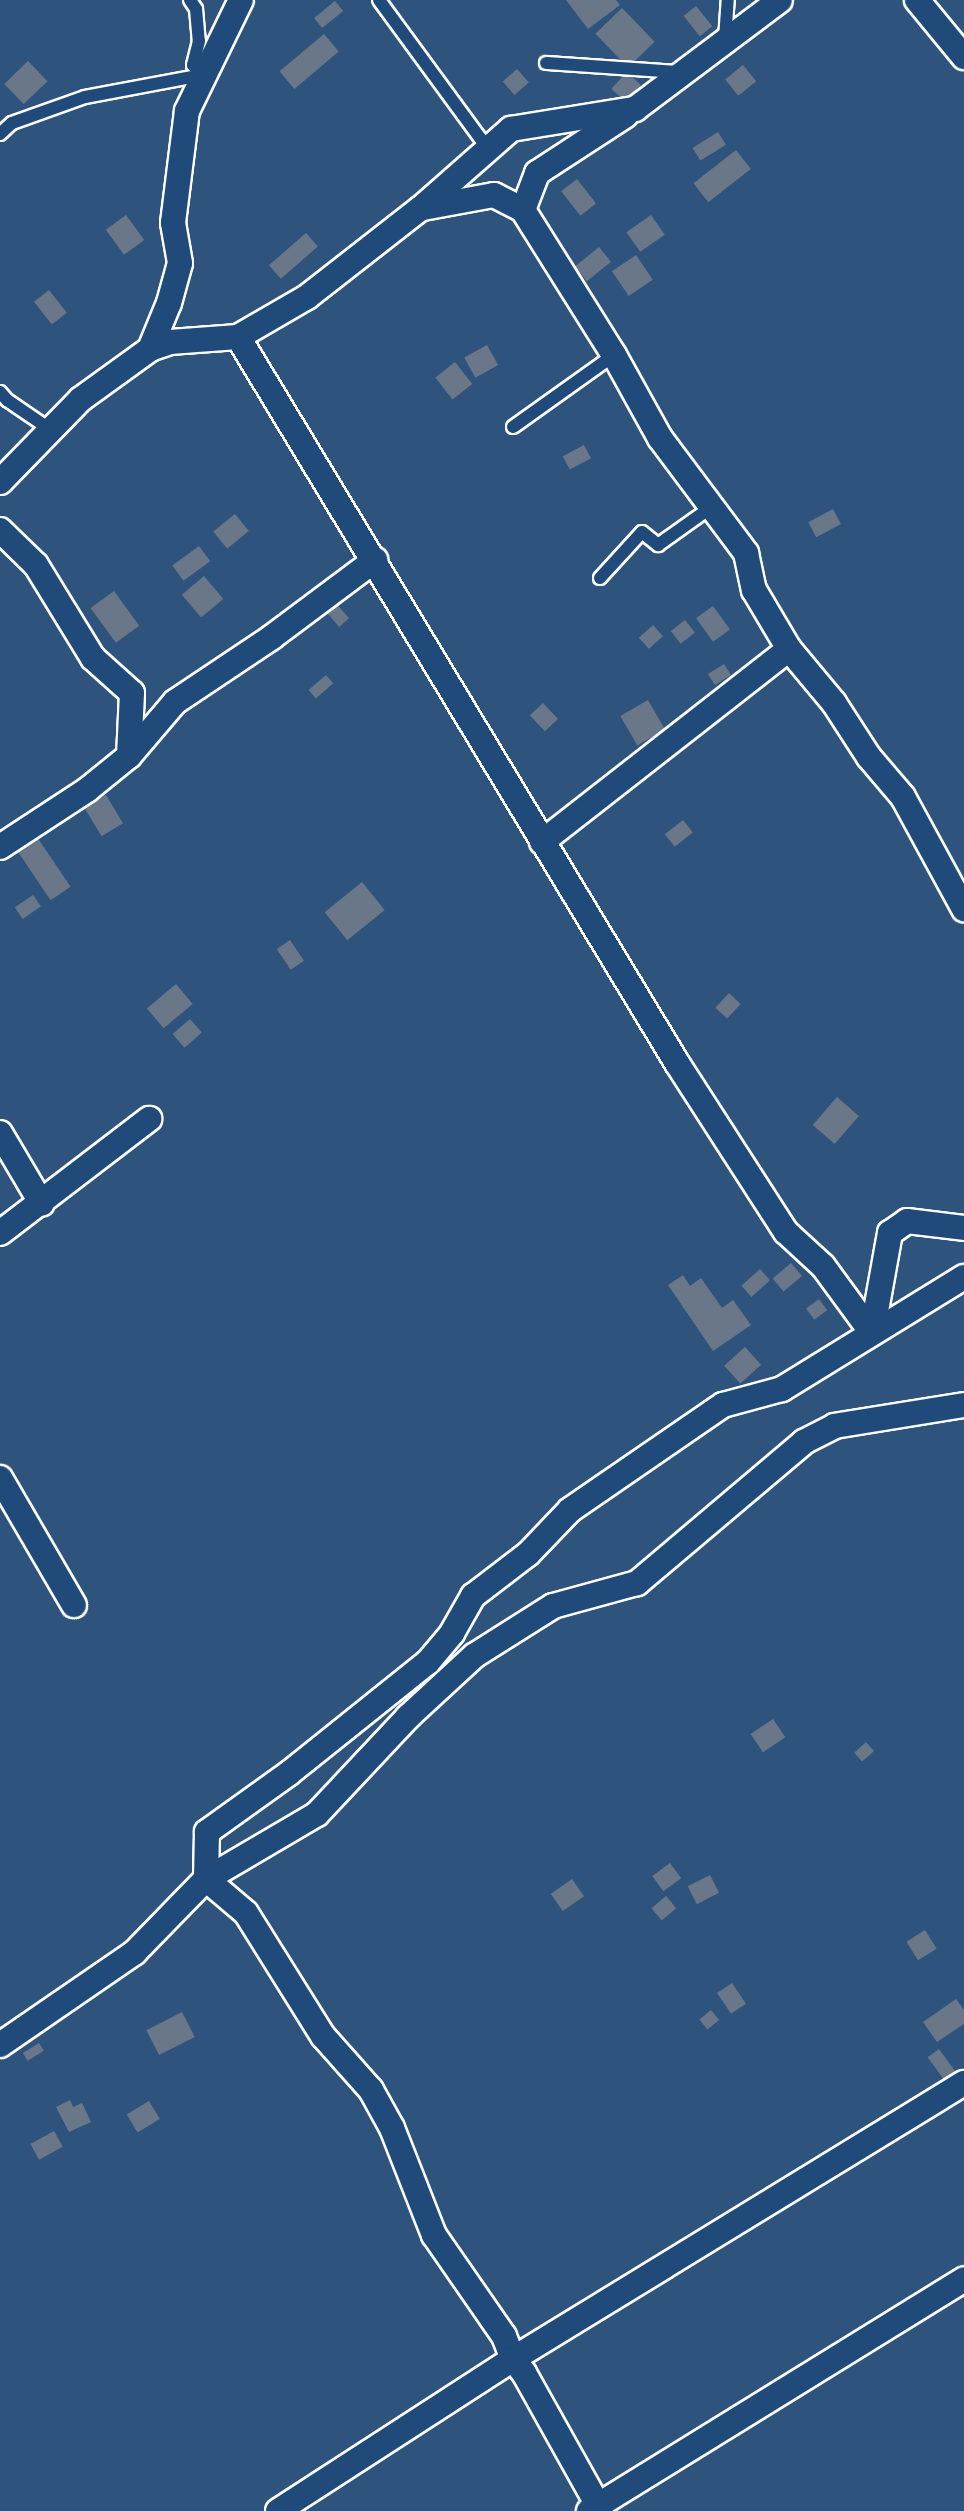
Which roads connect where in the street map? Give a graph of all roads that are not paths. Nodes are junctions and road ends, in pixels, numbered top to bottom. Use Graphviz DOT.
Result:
graph roads {
  1 [pos="190,0"];
  2 [pos="241,0"];
  3 [pos="379,0"];
  4 [pos="728,0"];
  5 [pos="780,0"];
  6 [pos="917,0"];
  7 [pos="725,42"];
  8 [pos="964,57"];
  9 [pos="546,63"];
  10 [pos="684,72"];
  11 [pos="203,75"];
  12 [pos="635,109"];
  13 [pos="0,134"];
  14 [pos="488,149"];
  15 [pos="421,208"];
  16 [pos="523,210"];
  17 [pos="238,337"];
  18 [pos="150,349"];
  19 [pos="614,355"];
  20 [pos="0,392"];
  21 [pos="513,427"];
  22 [pos="51,430"];
  23 [pos="0,482"];
  24 [pos="710,508"];
  25 [pos="0,530"];
  26 [pos="375,560"];
  27 [pos="600,578"];
  28 [pos="789,649"];
  29 [pos="129,756"];
  30 [pos="542,842"];
  31 [pos="0,847"];
  32 [pos="964,909"];
  33 [pos="149,1119"];
  34 [pos="0,1133"];
  35 [pos="42,1204"];
  36 [pos="964,1228"];
  37 [pos="0,1233"];
  38 [pos="964,1277"];
  39 [pos="872,1333"];
  40 [pos="964,1405"];
  41 [pos="0,1478"];
  42 [pos="74,1605"];
  43 [pos="474,1656"];
  44 [pos="428,1662"];
  45 [pos="206,1879"];
  46 [pos="0,2045"];
  47 [pos="964,2083"];
  48 [pos="964,2279"];
  49 [pos="513,2359"];
  50 [pos="596,2509"];
  51 [pos="278,2511"];
  1 -- 11 [label="lane"];
  2 -- 11 [label="street"];
  3 -- 14 [label="lane"];
  4 -- 7 [label="lane"];
  5 -- 7 [label="street"];
  6 -- 8 [label="street"];
  7 -- 10 [label="street"];
  9 -- 10 [label="lane"];
  10 -- 12 [label="street"];
  11 -- 13 [label="lane"];
  11 -- 18 [label="street"];
  12 -- 14 [label="street"];
  12 -- 16 [label="street"];
  14 -- 15 [label="street"];
  15 -- 16 [label="street"];
  15 -- 17 [label="street"];
  16 -- 19 [label="street"];
  17 -- 18 [label="street"];
  17 -- 26 [label="street"];
  18 -- 22 [label="street"];
  19 -- 21 [label="lane"];
  19 -- 24 [label="street"];
  20 -- 22 [label="lane"];
  22 -- 23 [label="street"];
  24 -- 27 [label="lane"];
  24 -- 28 [label="street"];
  25 -- 29 [label="street"];
  26 -- 29 [label="street"];
  26 -- 30 [label="street"];
  28 -- 30 [label="street"];
  28 -- 32 [label="street"];
  29 -- 31 [label="street"];
  30 -- 39 [label="street"];
  33 -- 35 [label="street"];
  34 -- 35 [label="street"];
  35 -- 37 [label="street"];
  36 -- 39 [label="street"];
  38 -- 39 [label="street"];
  39 -- 44 [label="street"];
  40 -- 43 [label="street"];
  41 -- 42 [label="street"];
  43 -- 44 [label="street"];
  43 -- 45 [label="street"];
  44 -- 45 [label="street"];
  45 -- 46 [label="street"];
  45 -- 49 [label="street"];
  47 -- 49 [label="street"];
  48 -- 50 [label="street"];
  49 -- 50 [label="street"];
  49 -- 51 [label="street"];
}
